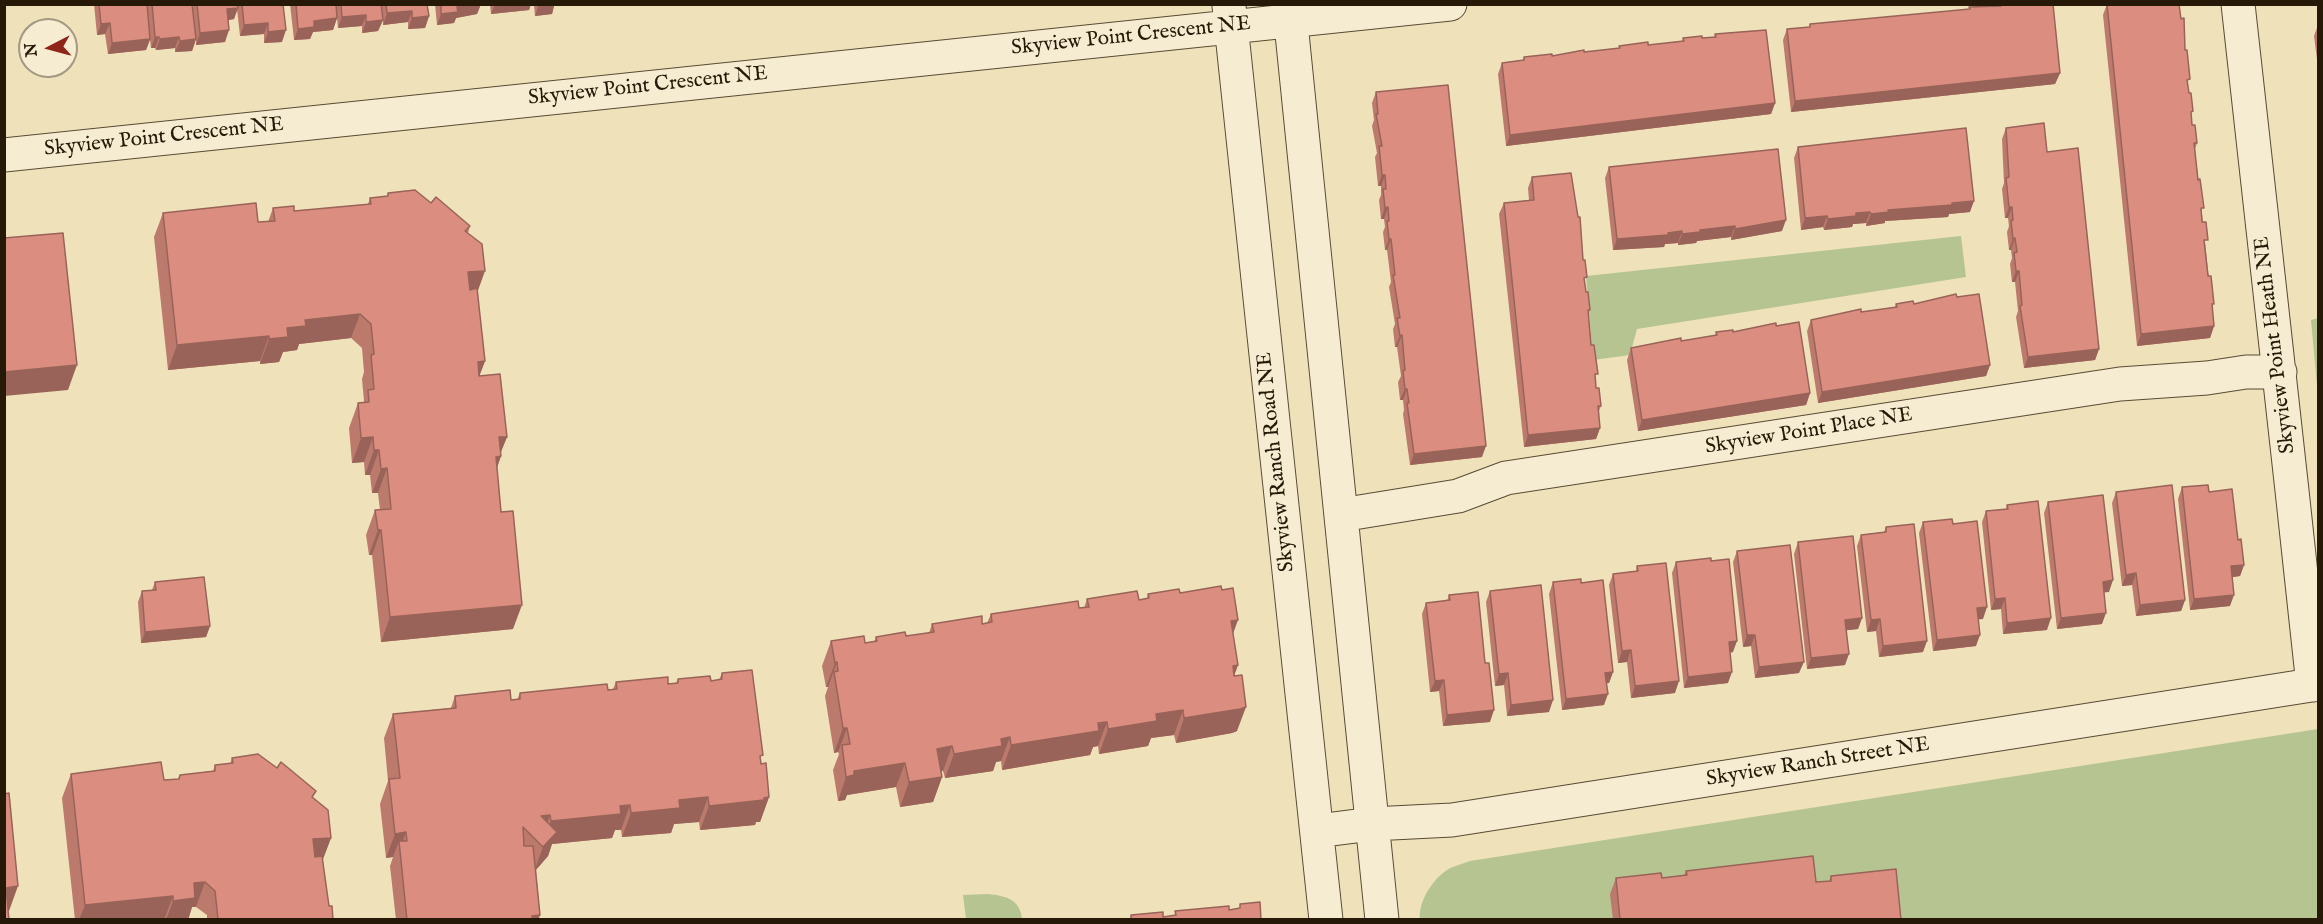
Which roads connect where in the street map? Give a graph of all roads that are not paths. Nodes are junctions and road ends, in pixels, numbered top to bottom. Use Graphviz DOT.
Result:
graph roads {
  1 [pos="1450,4"];
  2 [pos="2238,4"];
  3 [pos="1290,12"];
  4 [pos="1230,16"];
  5 [pos="4,155"];
  6 [pos="2280,372"];
  7 [pos="1341,515"];
  8 [pos="2316,685"];
  9 [pos="1372,824"];
  10 [pos="1317,831"];
  11 [pos="1326,920"];
  12 [pos="1382,920"];
  1 -- 3 [label="street, Skyview Point Crescent NE"];
  2 -- 6 [label="street, Skyview Point Heath NE"];
  3 -- 4 [label="street, Skyview Point Crescent NE"];
  3 -- 7 [label="street"];
  4 -- 5 [label="street, Skyview Point Crescent NE"];
  4 -- 10 [label="street, Skyview Ranch Road NE"];
  6 -- 7 [label="street, Skyview Point Place NE"];
  6 -- 8 [label="street, Skyview Point Heath NE"];
  7 -- 9 [label="street"];
  8 -- 9 [label="street, Skyview Ranch Street NE"];
  9 -- 10 [label="street, Skyview Ranch Street NE"];
  9 -- 12 [label="street"];
  10 -- 11 [label="street, Skyview Ranch Road NE"];
}
